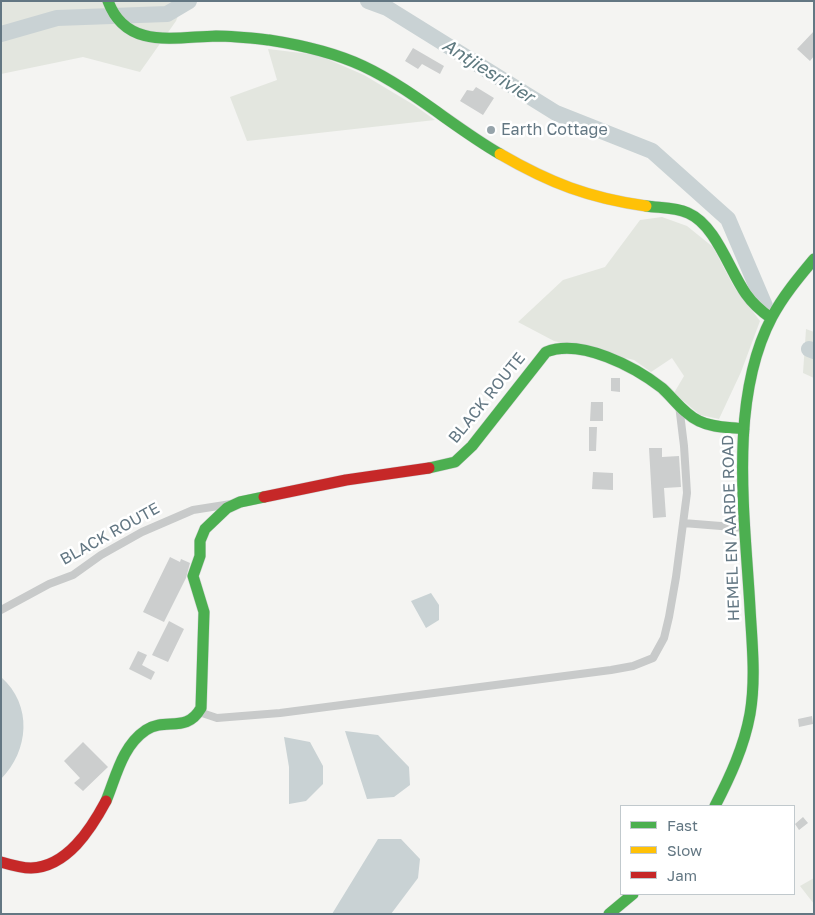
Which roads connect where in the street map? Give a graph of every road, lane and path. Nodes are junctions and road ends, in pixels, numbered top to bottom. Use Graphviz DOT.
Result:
graph roads {
  1 [pos="108,1"];
  2 [pos="814,258"];
  3 [pos="772,318"];
  4 [pos="678,404"];
  5 [pos="744,429"];
  6 [pos="240,502"];
  7 [pos="683,522"];
  8 [pos="746,528"];
  9 [pos="1,610"];
  10 [pos="199,712"];
  11 [pos="716,805"];
  12 [pos="1,862"];
  13 [pos="632,895"];
  14 [pos="609,914"];
  1 -- 3 [label="street"];
  2 -- 3 [label="street, HEMEL EN AARDE ROAD"];
  3 -- 5 [label="street, HEMEL EN AARDE ROAD"];
  4 -- 5 [label="street, BLACK ROUTE"];
  4 -- 6 [label="street, BLACK ROUTE"];
  4 -- 7 [label="street"];
  5 -- 8 [label="street, HEMEL EN AARDE ROAD"];
  6 -- 9 [label="street, BLACK ROUTE"];
  6 -- 10 [label="street, BLACK ROUTE"];
  7 -- 8 [label="street"];
  7 -- 10 [label="street"];
  8 -- 11 [label="street, HEMEL EN AARDE ROAD"];
  10 -- 12 [label="street"];
  13 -- 14 [label="street"];
}
